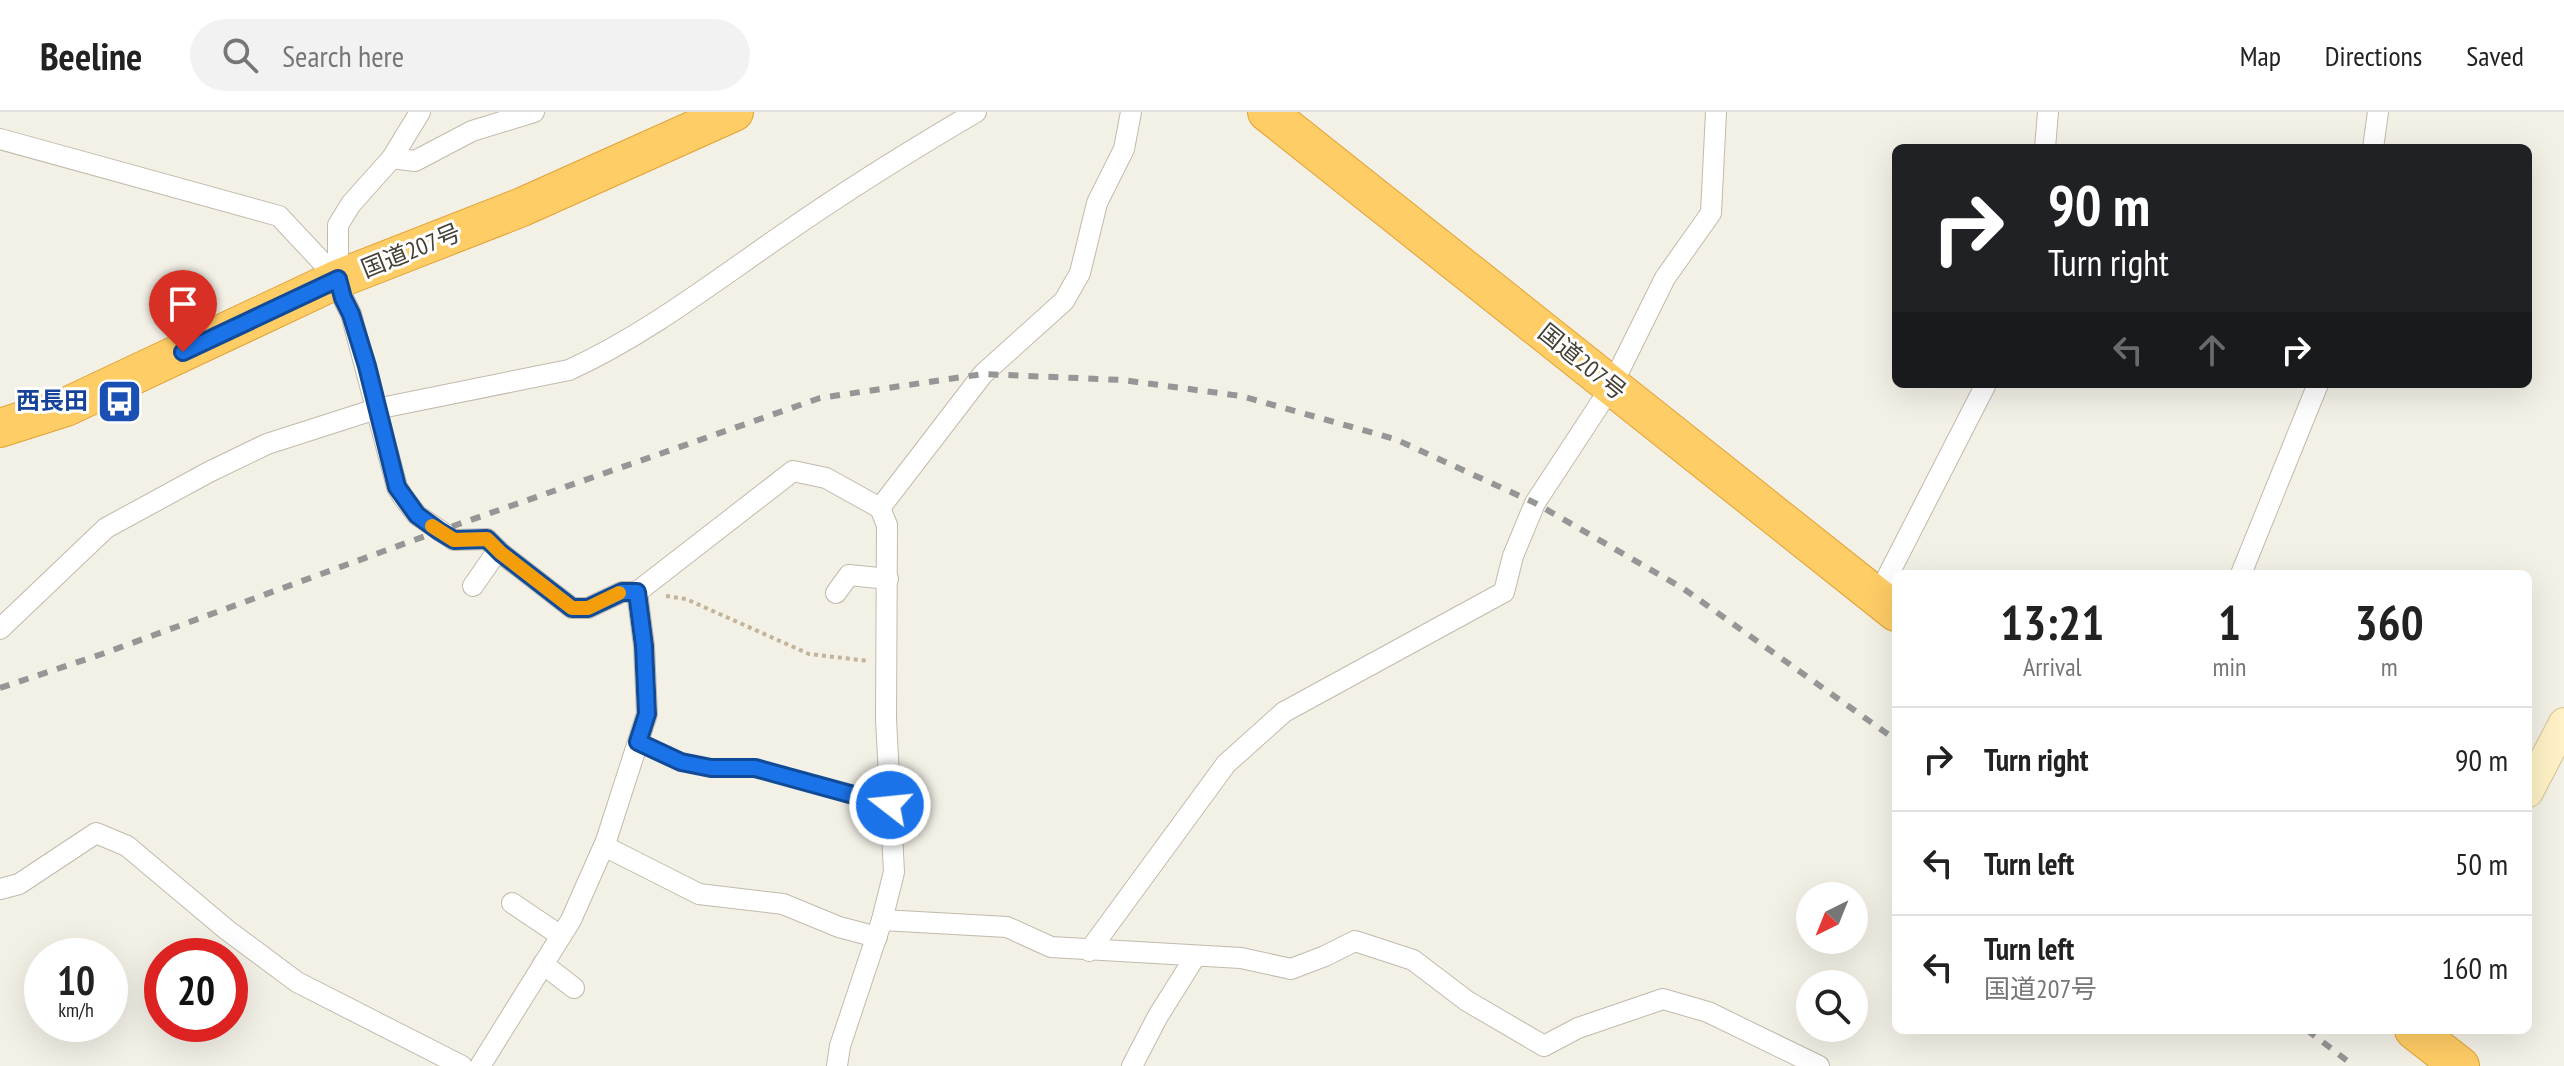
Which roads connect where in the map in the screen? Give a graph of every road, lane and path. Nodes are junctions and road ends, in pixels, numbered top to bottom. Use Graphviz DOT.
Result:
graph roads {
  1 [pos="420,112"];
  2 [pos="534,112"];
  3 [pos="734,112"];
  4 [pos="976,112"];
  5 [pos="1131,112"];
  6 [pos="1267,112"];
  7 [pos="1716,112"];
  8 [pos="2048,112"];
  9 [pos="2378,112"];
  10 [pos="0,139"];
  11 [pos="2045,144"];
  12 [pos="2374,144"];
  13 [pos="392,158"];
  14 [pos="338,279"];
  15 [pos="1611,387"];
  16 [pos="1984,388"];
  17 [pos="2316,388"];
  18 [pos="376,409"];
  19 [pos="0,428"];
  20 [pos="880,508"];
  21 [pos="498,550"];
  22 [pos="1903,570"];
  23 [pos="2243,570"];
  24 [pos="888,579"];
  25 [pos="473,586"];
  26 [pos="637,592"];
  27 [pos="836,593"];
  28 [pos="1887,605"];
  29 [pos="0,629"];
  30 [pos="887,663"];
  31 [pos="2564,723"];
  32 [pos="638,742"];
  33 [pos="2532,784"];
  34 [pos="890,805"];
  35 [pos="604,846"];
  36 [pos="0,889"];
  37 [pos="512,903"];
  38 [pos="880,929"];
  39 [pos="561,936"];
  40 [pos="1089,951"];
  41 [pos="1195,957"];
  42 [pos="543,964"];
  43 [pos="574,988"];
  44 [pos="2419,1034"];
  45 [pos="462,1066"];
  46 [pos="480,1066"];
  47 [pos="837,1066"];
  48 [pos="1132,1066"];
  49 [pos="1819,1066"];
  50 [pos="2460,1066"];
  1 -- 13 [label="street"];
  2 -- 13 [label="street"];
  3 -- 14 [label="highway, 国道207号"];
  4 -- 18 [label="street"];
  5 -- 20 [label="street"];
  6 -- 15 [label="highway, 国道207号"];
  7 -- 15 [label="street"];
  8 -- 11 [label="street"];
  9 -- 12 [label="street"];
  10 -- 14 [label="street"];
  13 -- 14 [label="street"];
  14 -- 18 [label="street"];
  14 -- 19 [label="highway, 国道207号"];
  15 -- 28 [label="highway, 国道207号"];
  15 -- 40 [label="street"];
  16 -- 22 [label="street"];
  17 -- 23 [label="street"];
  18 -- 21 [label="street"];
  18 -- 29 [label="street"];
  20 -- 24 [label="street"];
  20 -- 26 [label="street"];
  21 -- 25 [label="street"];
  21 -- 26 [label="street"];
  24 -- 27 [label="street"];
  24 -- 30 [label="street"];
  26 -- 30 [label="path"];
  26 -- 32 [label="street"];
  30 -- 34 [label="street"];
  31 -- 33 [label="street"];
  32 -- 34 [label="lane"];
  32 -- 35 [label="street"];
  34 -- 38 [label="street"];
  35 -- 38 [label="street"];
  35 -- 39 [label="street"];
  36 -- 45 [label="street"];
  37 -- 39 [label="street"];
  38 -- 40 [label="street"];
  38 -- 47 [label="street"];
  39 -- 42 [label="street"];
  40 -- 41 [label="street"];
  41 -- 48 [label="street"];
  41 -- 49 [label="street"];
  42 -- 43 [label="street"];
  42 -- 46 [label="street"];
  44 -- 50 [label="highway"];
}
